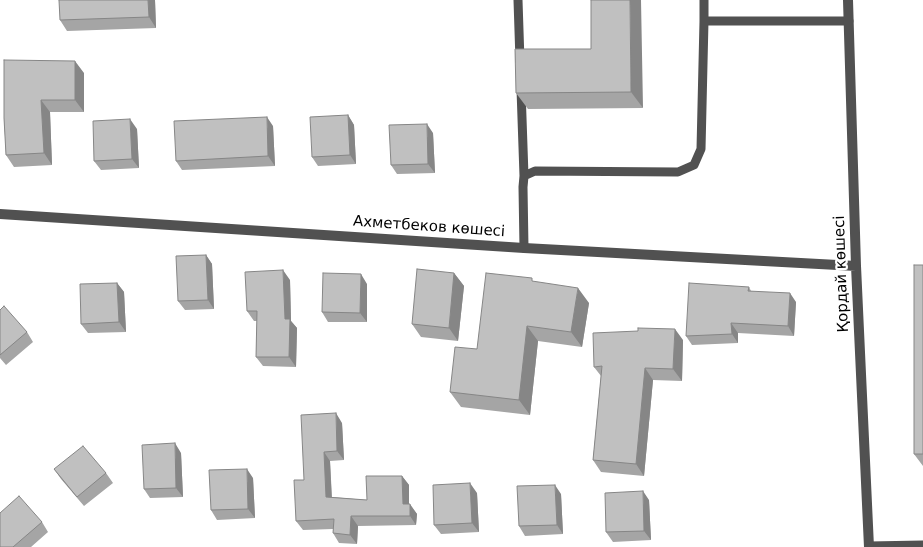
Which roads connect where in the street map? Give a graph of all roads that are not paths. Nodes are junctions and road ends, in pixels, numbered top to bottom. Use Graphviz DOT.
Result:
graph roads {
  1 [pos="518,0"];
  2 [pos="704,0"];
  3 [pos="848,0"];
  4 [pos="704,21"];
  5 [pos="849,21"];
  6 [pos="520,68"];
  7 [pos="521,78"];
  8 [pos="524,176"];
  9 [pos="0,214"];
  10 [pos="524,248"];
  11 [pos="856,266"];
  12 [pos="923,545"];
  13 [pos="869,546"];
  1 -- 6 [label="lane"];
  2 -- 4 [label="lane"];
  3 -- 5 [label="street, Қордай көшесі"];
  4 -- 5 [label="lane"];
  4 -- 8 [label="lane"];
  5 -- 11 [label="street, Қордай көшесі"];
  7 -- 8 [label="lane"];
  8 -- 10 [label="lane"];
  9 -- 10 [label="street, Ахметбеков көшесі"];
  10 -- 11 [label="street, Ахметбеков көшесі"];
  11 -- 13 [label="street, Қордай көшесі"];
  12 -- 13 [label="lane"];
}
